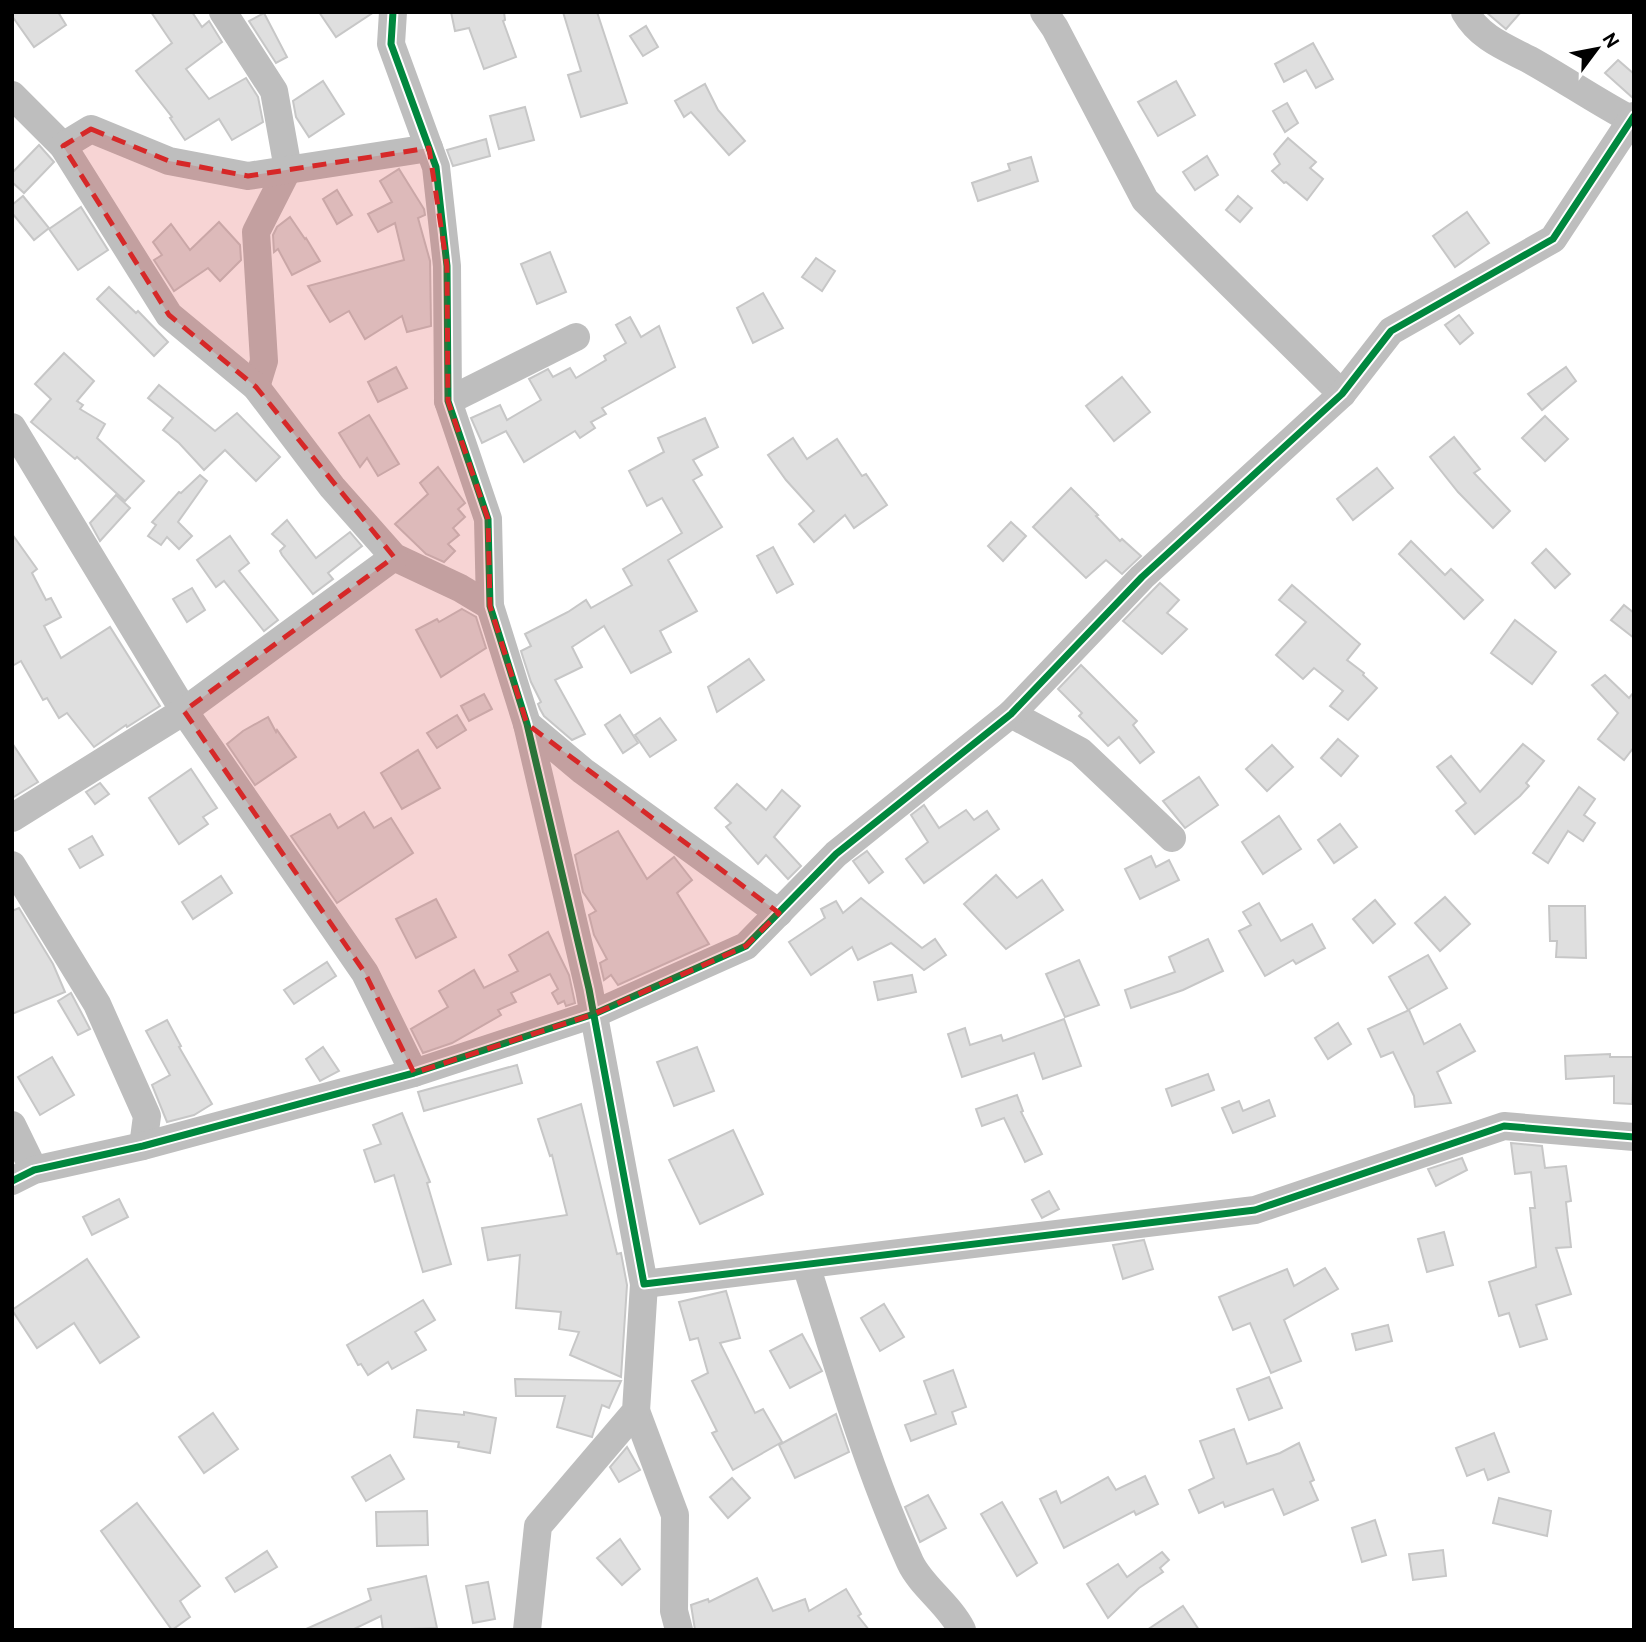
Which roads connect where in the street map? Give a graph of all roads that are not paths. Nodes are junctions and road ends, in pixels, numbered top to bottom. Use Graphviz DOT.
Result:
graph roads {
  1 [pos="223,12"];
  2 [pos="393,12"];
  3 [pos="1044,12"];
  4 [pos="1465,12"];
  5 [pos="12,95"];
  6 [pos="1632,117"];
  7 [pos="64,146"];
  8 [pos="429,148"];
  9 [pos="288,169"];
  10 [pos="576,337"];
  11 [pos="256,387"];
  12 [pos="1342,394"];
  13 [pos="449,401"];
  14 [pos="12,427"];
  15 [pos="394,557"];
  16 [pos="490,606"];
  17 [pos="184,711"];
  18 [pos="1011,715"];
  19 [pos="527,724"];
  20 [pos="12,818"];
  21 [pos="1172,838"];
  22 [pos="12,865"];
  23 [pos="779,912"];
  24 [pos="594,1014"];
  25 [pos="414,1073"];
  26 [pos="12,1125"];
  27 [pos="1634,1137"];
  28 [pos="143,1146"];
  29 [pos="23,1175"];
  30 [pos="806,1265"];
  31 [pos="644,1284"];
  32 [pos="636,1411"];
  33 [pos="527,1630"];
  34 [pos="679,1630"];
  35 [pos="962,1630"];
  1 -- 9 [label="street"];
  2 -- 8 [label="street"];
  3 -- 12 [label="street"];
  4 -- 6 [label="street"];
  5 -- 7 [label="street"];
  6 -- 12 [label="street"];
  7 -- 9 [label="street"];
  7 -- 11 [label="street"];
  8 -- 9 [label="street"];
  8 -- 13 [label="street"];
  9 -- 11 [label="street"];
  10 -- 13 [label="street"];
  11 -- 15 [label="street"];
  12 -- 18 [label="street"];
  13 -- 16 [label="street"];
  14 -- 17 [label="street"];
  15 -- 16 [label="street"];
  15 -- 17 [label="street"];
  16 -- 19 [label="street"];
  17 -- 20 [label="street"];
  17 -- 25 [label="street"];
  18 -- 21 [label="street"];
  18 -- 23 [label="street"];
  19 -- 23 [label="street"];
  19 -- 24 [label="street"];
  22 -- 28 [label="street"];
  23 -- 24 [label="street"];
  24 -- 25 [label="street"];
  24 -- 31 [label="street"];
  25 -- 28 [label="street"];
  26 -- 29 [label="street"];
  27 -- 30 [label="street"];
  28 -- 29 [label="street"];
  30 -- 31 [label="street"];
  30 -- 35 [label="street"];
  31 -- 32 [label="street"];
  32 -- 33 [label="street"];
  32 -- 34 [label="street"];
}
